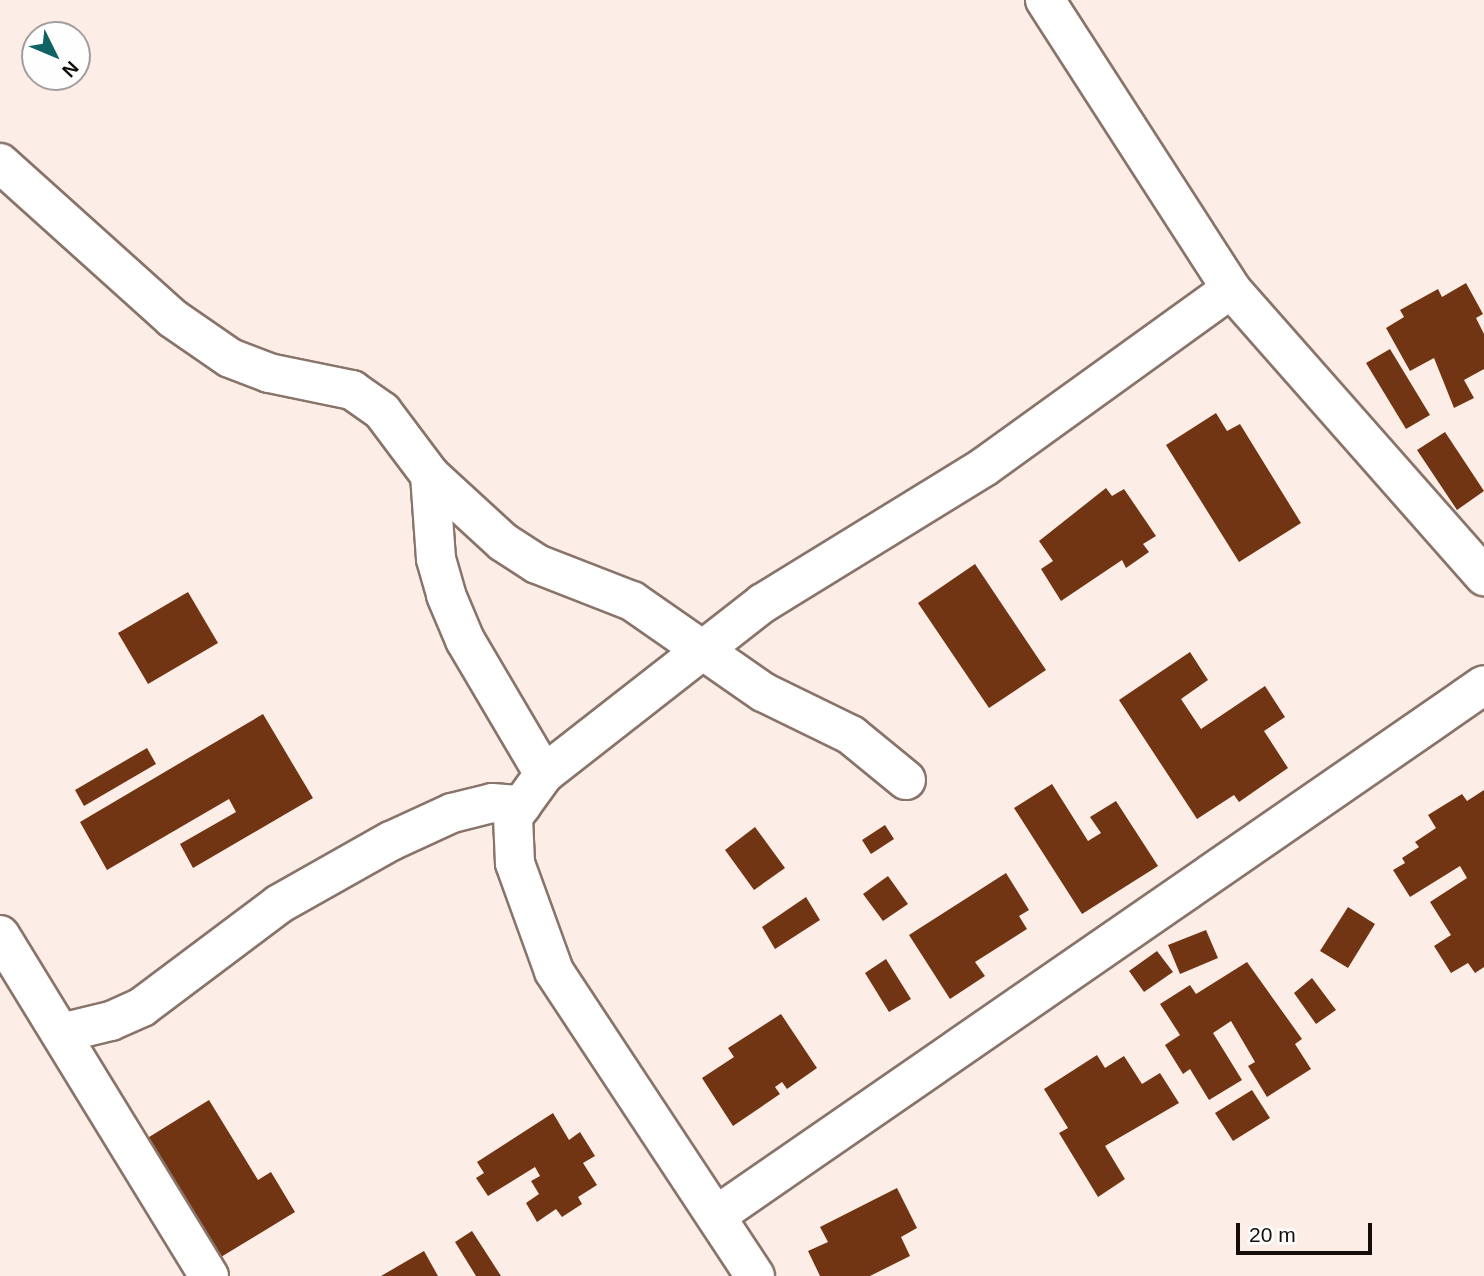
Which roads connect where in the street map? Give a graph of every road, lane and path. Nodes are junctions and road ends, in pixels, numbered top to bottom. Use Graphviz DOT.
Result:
graph roads {
  1 [pos="1045,0"];
  2 [pos="0,163"];
  3 [pos="1231,289"];
  4 [pos="430,475"];
  5 [pos="1484,576"];
  6 [pos="704,647"];
  7 [pos="1484,685"];
  8 [pos="544,774"];
  9 [pos="906,780"];
  10 [pos="522,805"];
  11 [pos="0,935"];
  12 [pos="61,1033"];
  13 [pos="717,1216"];
  14 [pos="209,1276"];
  15 [pos="755,1276"];
  1 -- 3 [label="street"];
  2 -- 4 [label="street"];
  3 -- 5 [label="street"];
  3 -- 6 [label="street"];
  4 -- 6 [label="street"];
  4 -- 8 [label="street"];
  6 -- 8 [label="street"];
  6 -- 9 [label="street"];
  7 -- 13 [label="street"];
  8 -- 10 [label="street"];
  10 -- 12 [label="street"];
  10 -- 13 [label="street"];
  11 -- 12 [label="street"];
  12 -- 14 [label="street"];
  13 -- 15 [label="street"];
}
